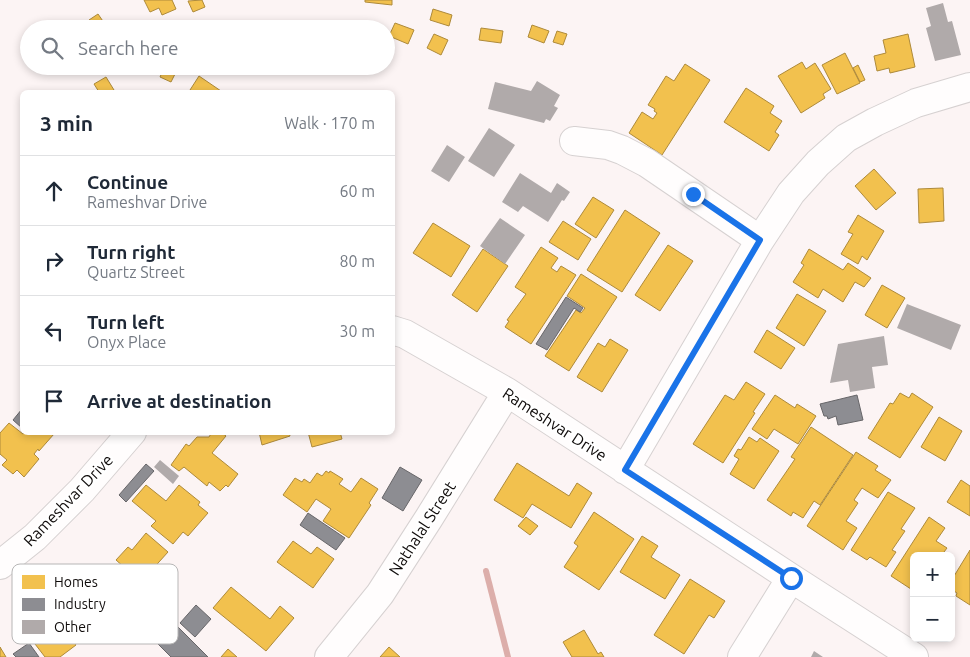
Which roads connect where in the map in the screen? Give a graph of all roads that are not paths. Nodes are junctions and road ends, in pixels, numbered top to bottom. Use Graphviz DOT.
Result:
graph roads {
  1 [pos="970,87"];
  2 [pos="574,142"];
  3 [pos="760,240"];
  4 [pos="395,331"];
  5 [pos="507,392"];
  6 [pos="129,435"];
  7 [pos="625,470"];
  8 [pos="0,565"];
  9 [pos="791,578"];
  10 [pos="329,657"];
  11 [pos="742,657"];
  12 [pos="914,657"];
  1 -- 3 [label="street"];
  2 -- 3 [label="street"];
  3 -- 7 [label="street"];
  4 -- 5 [label="street, Rameshvar Drive"];
  5 -- 7 [label="street, Rameshvar Drive"];
  5 -- 10 [label="street, Nathalal Street"];
  6 -- 8 [label="street, Rameshvar Drive"];
  7 -- 9 [label="street, Rameshvar Drive"];
  9 -- 11 [label="street"];
  9 -- 12 [label="street, Rameshvar Drive"];
}
